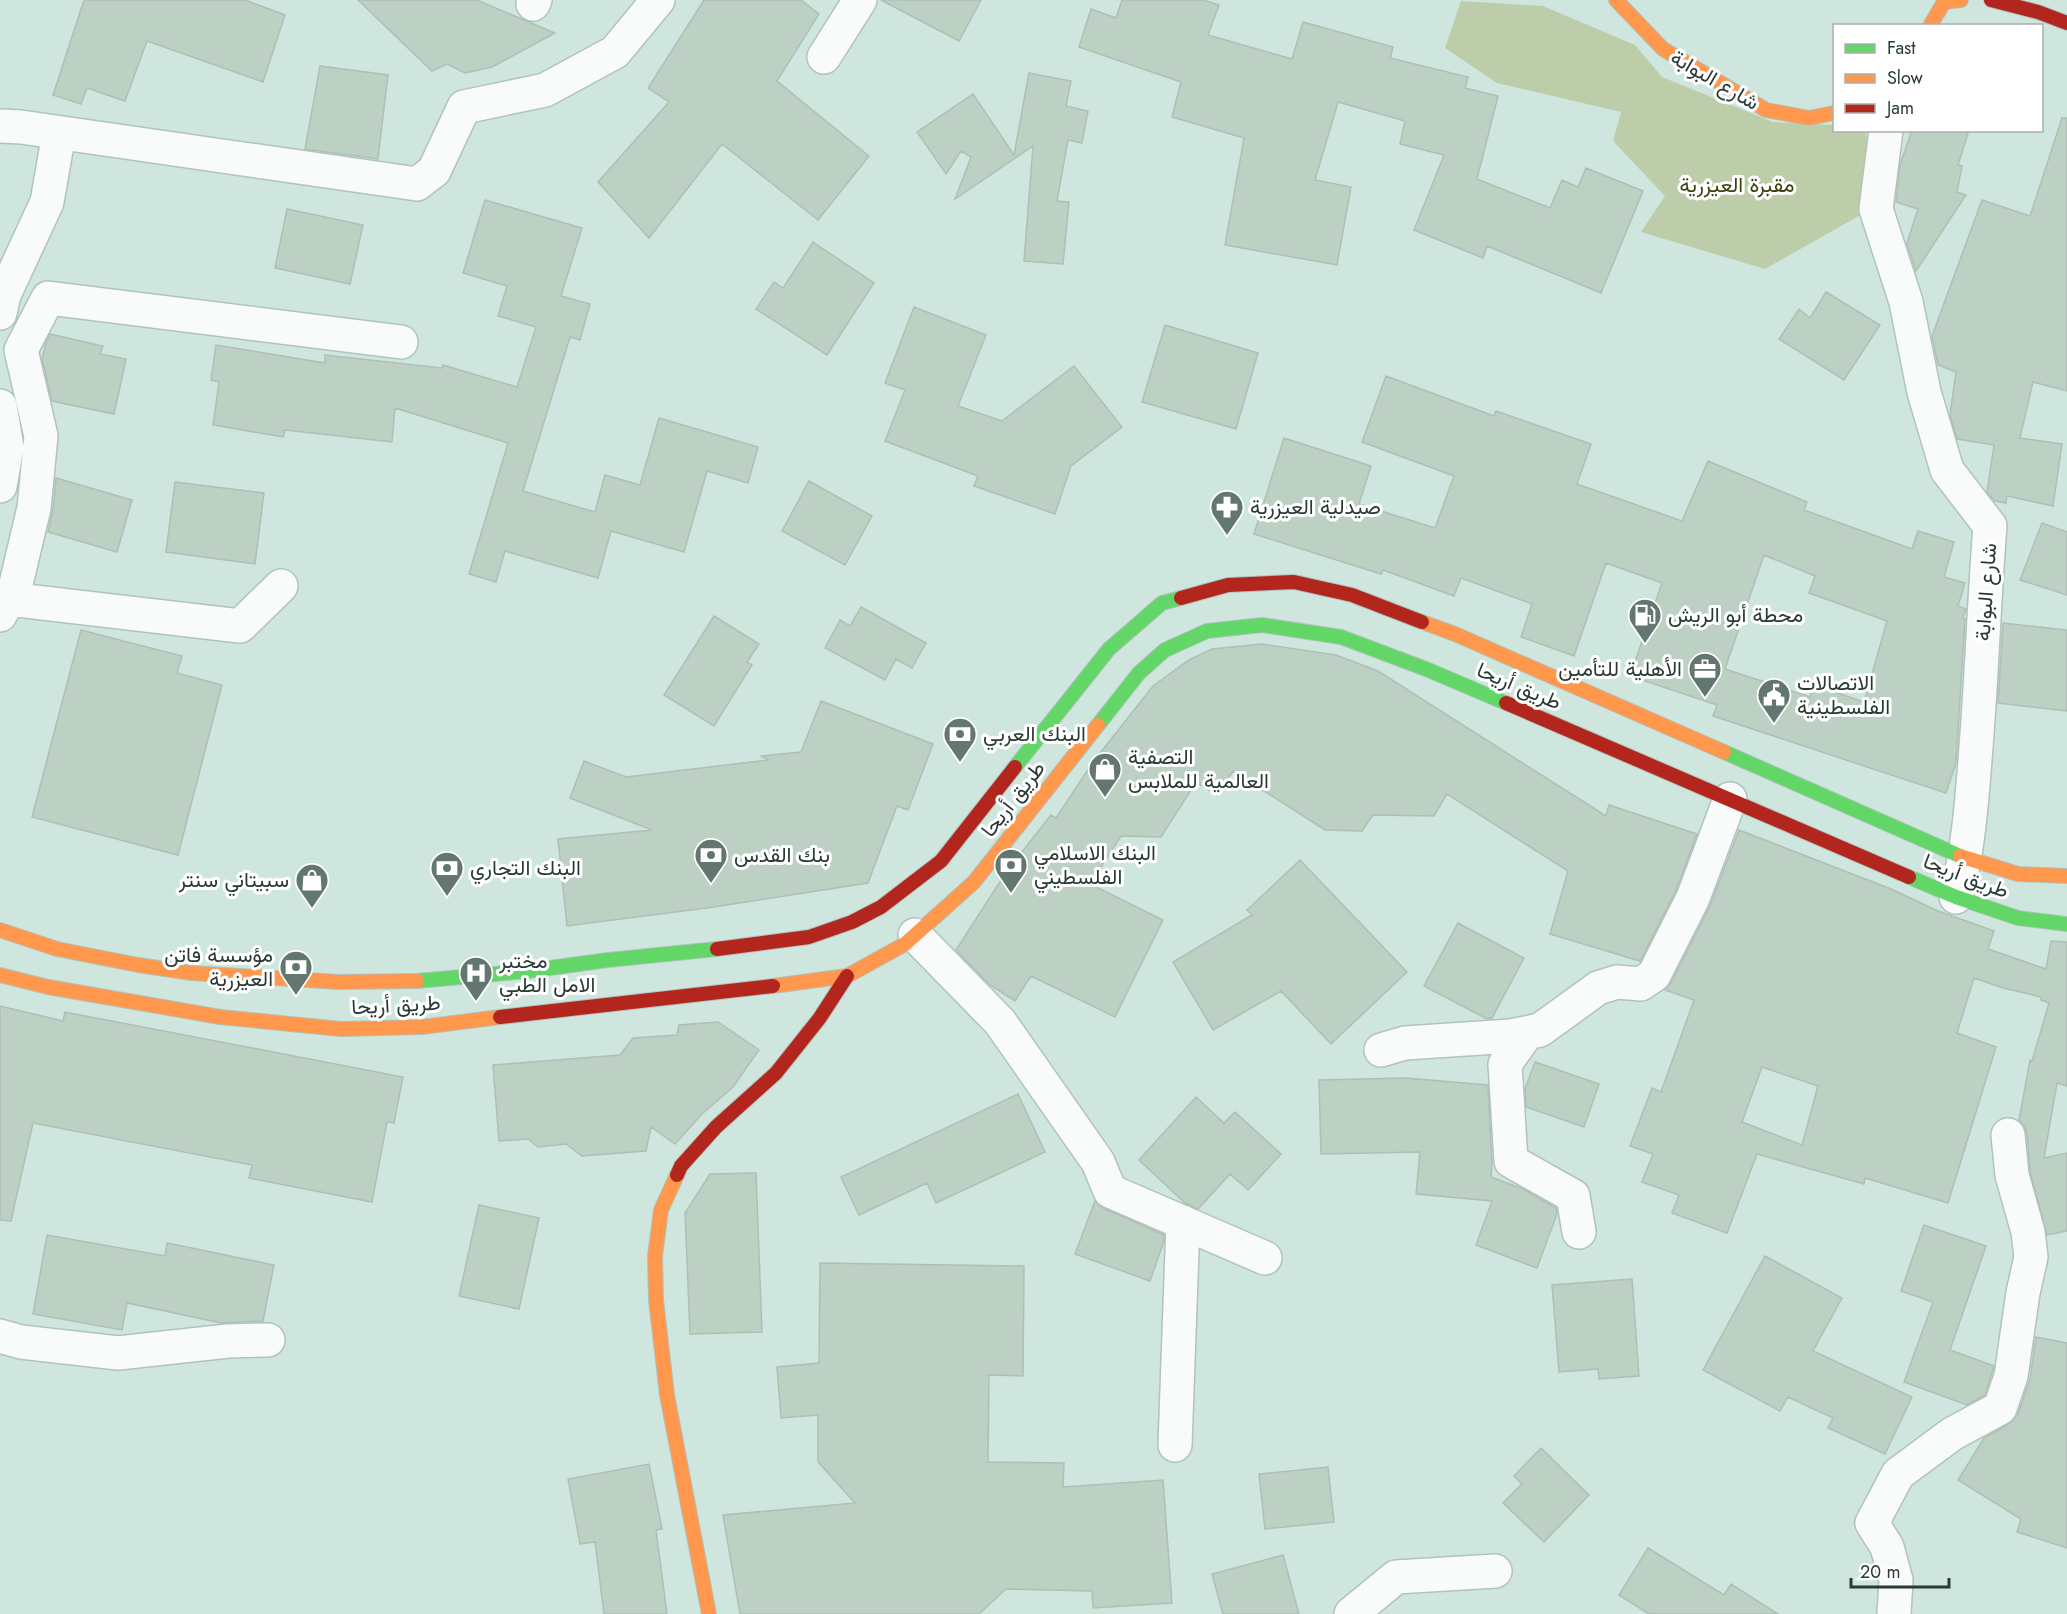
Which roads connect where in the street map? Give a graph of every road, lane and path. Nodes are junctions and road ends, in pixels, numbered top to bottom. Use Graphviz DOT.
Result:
graph roads {
  1 [pos="658,0"];
  2 [pos="860,0"];
  3 [pos="1616,0"];
  4 [pos="1961,0"];
  5 [pos="1991,0"];
  6 [pos="2067,23"];
  7 [pos="1931,24"];
  8 [pos="824,57"];
  9 [pos="1833,113"];
  10 [pos="0,126"];
  11 [pos="1886,132"];
  12 [pos="59,133"];
  13 [pos="1,301"];
  14 [pos="401,342"];
  15 [pos="0,406"];
  16 [pos="0,486"];
  17 [pos="281,586"];
  18 [pos="4,607"];
  19 [pos="1730,799"];
  20 [pos="1966,859"];
  21 [pos="2067,876"];
  22 [pos="1956,897"];
  23 [pos="2067,924"];
  24 [pos="0,930"];
  25 [pos="915,934"];
  26 [pos="0,975"];
  27 [pos="847,976"];
  28 [pos="1527,1033"];
  29 [pos="1381,1050"];
  30 [pos="2008,1136"];
  31 [pos="1183,1222"];
  32 [pos="1579,1232"];
  33 [pos="1265,1258"];
  34 [pos="0,1336"];
  35 [pos="267,1340"];
  36 [pos="1174,1445"];
  37 [pos="1495,1571"];
  38 [pos="709,1614"];
  39 [pos="1351,1614"];
  40 [pos="1894,1614"];
  1 -- 12 [label="street"];
  2 -- 8 [label="street"];
  3 -- 9 [label="main road, شارع البوابة"];
  4 -- 7 [label="main road"];
  5 -- 6 [label="main road"];
  10 -- 12 [label="street"];
  11 -- 20 [label="street, شارع البوابة"];
  12 -- 13 [label="street"];
  14 -- 18 [label="street"];
  15 -- 16 [label="street"];
  17 -- 18 [label="street"];
  19 -- 22 [label="main road, طريق أريحا"];
  19 -- 25 [label="main road, طريق أريحا"];
  19 -- 28 [label="street"];
  20 -- 21 [label="main road, طريق أريحا"];
  20 -- 22 [label="street, شارع البوابة"];
  20 -- 24 [label="main road, طريق أريحا"];
  22 -- 23 [label="main road, طريق أريحا"];
  25 -- 27 [label="main road, طريق أريحا"];
  25 -- 31 [label="street"];
  26 -- 27 [label="main road, طريق أريحا"];
  27 -- 38 [label="main road"];
  28 -- 29 [label="street"];
  28 -- 32 [label="street"];
  30 -- 40 [label="street"];
  31 -- 33 [label="street"];
  31 -- 36 [label="street"];
  34 -- 35 [label="street"];
  37 -- 39 [label="street"];
}
